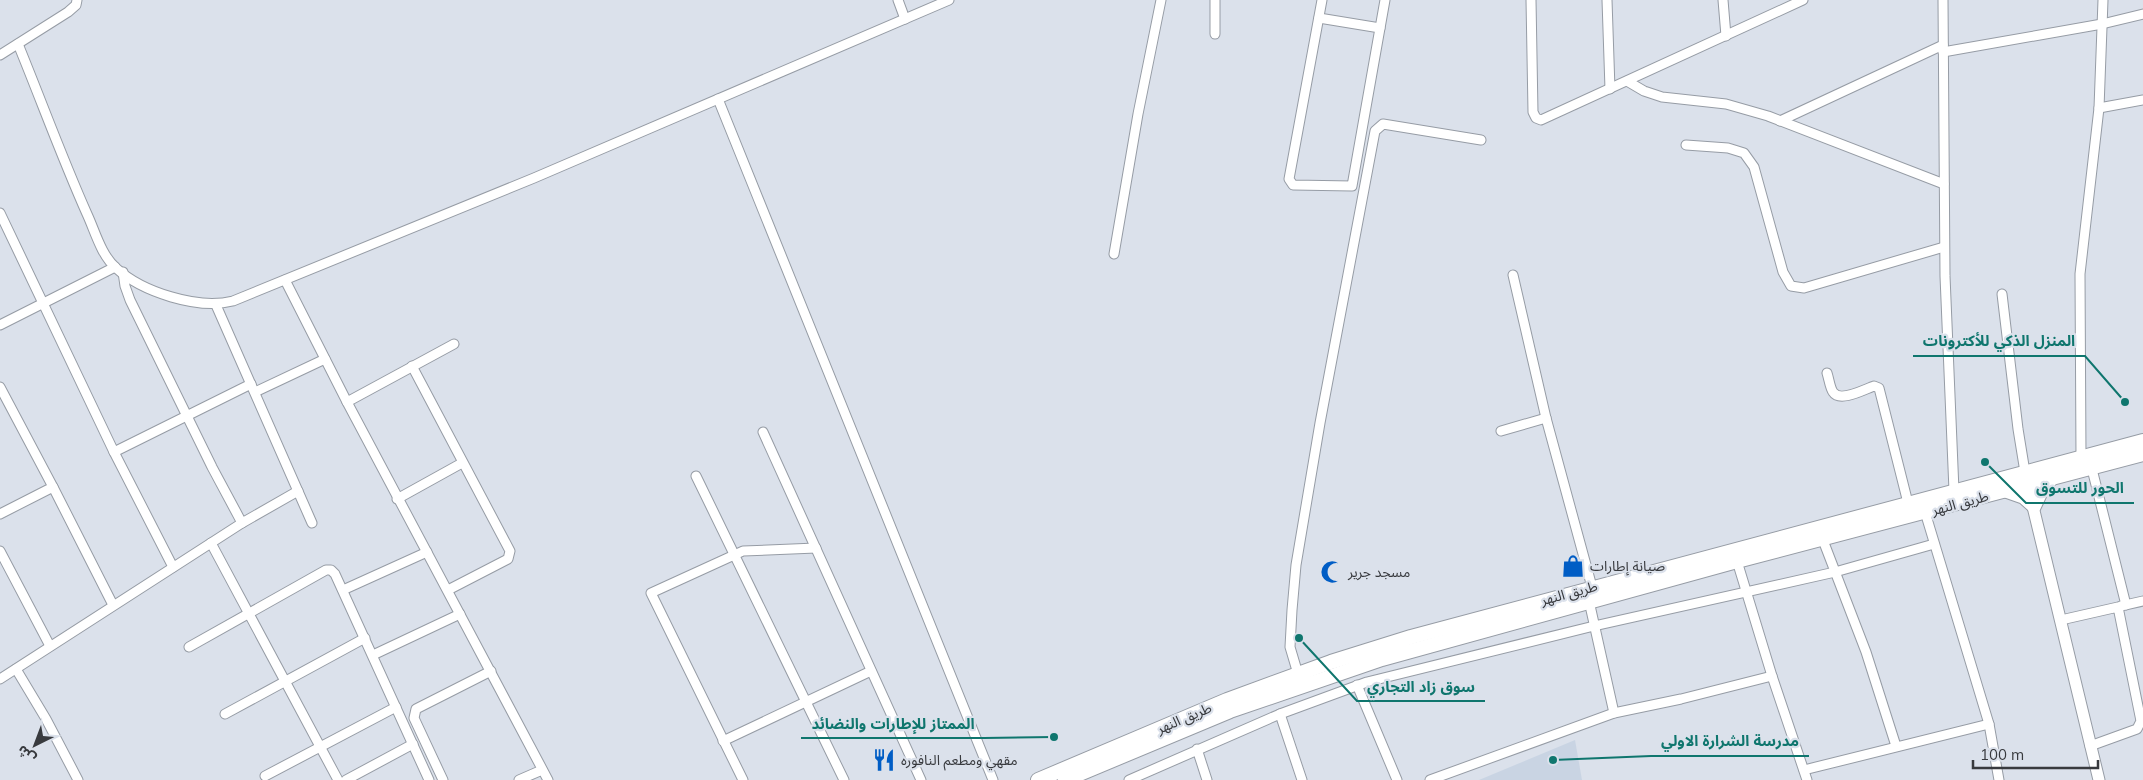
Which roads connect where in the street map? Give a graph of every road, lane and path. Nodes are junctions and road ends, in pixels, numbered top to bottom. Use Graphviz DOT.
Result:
graph roads {
  1 [pos="77,0"];
  2 [pos="898,0"];
  3 [pos="949,0"];
  4 [pos="1161,0"];
  5 [pos="1215,0"];
  6 [pos="1322,0"];
  7 [pos="1385,0"];
  8 [pos="1531,0"];
  9 [pos="1607,0"];
  10 [pos="1722,0"];
  11 [pos="1803,0"];
  12 [pos="1943,0"];
  13 [pos="2102,0"];
  14 [pos="2143,14"];
  15 [pos="1319,18"];
  16 [pos="905,19"];
  17 [pos="2102,24"];
  18 [pos="1380,28"];
  19 [pos="1216,34"];
  20 [pos="1726,36"];
  21 [pos="18,44"];
  22 [pos="1943,49"];
  23 [pos="0,56"];
  24 [pos="1627,81"];
  25 [pos="1610,89"];
  26 [pos="718,99"];
  27 [pos="2143,100"];
  28 [pos="2099,108"];
  29 [pos="1780,121"];
  30 [pos="1481,140"];
  31 [pos="1686,145"];
  32 [pos="1944,184"];
  33 [pos="0,213"];
  34 [pos="1944,247"];
  35 [pos="1114,254"];
  36 [pos="119,270"];
  37 [pos="1513,275"];
  38 [pos="286,280"];
  39 [pos="2002,294"];
  40 [pos="43,303"];
  41 [pos="216,305"];
  42 [pos="0,325"];
  43 [pos="454,344"];
  44 [pos="325,359"];
  45 [pos="412,366"];
  46 [pos="1828,373"];
  47 [pos="0,387"];
  48 [pos="253,388"];
  49 [pos="347,402"];
  50 [pos="186,415"];
  51 [pos="1546,418"];
  52 [pos="1500,431"];
  53 [pos="764,432"];
  54 [pos="2143,441"];
  55 [pos="114,452"];
  56 [pos="2143,454"];
  57 [pos="2081,458"];
  58 [pos="462,463"];
  59 [pos="2092,469"];
  60 [pos="696,476"];
  61 [pos="2027,479"];
  62 [pos="2050,480"];
  63 [pos="53,487"];
  64 [pos="298,491"];
  65 [pos="1954,491"];
  66 [pos="2007,491"];
  67 [pos="398,499"];
  68 [pos="1908,503"];
  69 [pos="2034,506"];
  70 [pos="1925,512"];
  71 [pos="0,514"];
  72 [pos="242,523"];
  73 [pos="312,523"];
  74 [pos="1820,533"];
  75 [pos="211,543"];
  76 [pos="1934,544"];
  77 [pos="816,548"];
  78 [pos="0,551"];
  79 [pos="427,552"];
  80 [pos="733,554"];
  81 [pos="1737,561"];
  82 [pos="173,567"];
  83 [pos="1834,572"];
  84 [pos="343,590"];
  85 [pos="448,590"];
  86 [pos="1746,592"];
  87 [pos="1591,594"];
  88 [pos="2143,601"];
  89 [pos="113,605"];
  90 [pos="2122,606"];
  91 [pos="249,613"];
  92 [pos="460,614"];
  93 [pos="2062,620"];
  94 [pos="1594,626"];
  95 [pos="365,638"];
  96 [pos="50,646"];
  97 [pos="189,647"];
  98 [pos="373,655"];
  99 [pos="16,669"];
  100 [pos="491,671"];
  101 [pos="871,671"];
  102 [pos="1298,674"];
  103 [pos="1772,676"];
  104 [pos="0,679"];
  105 [pos="284,680"];
  106 [pos="1357,685"];
  107 [pos="805,702"];
  108 [pos="396,707"];
  109 [pos="1614,712"];
  110 [pos="2141,712"];
  111 [pos="224,714"];
  112 [pos="1280,714"];
  113 [pos="1989,724"];
  114 [pos="723,741"];
  115 [pos="413,744"];
  116 [pos="320,746"];
  117 [pos="1896,746"];
  118 [pos="2090,746"];
  119 [pos="1197,749"];
  120 [pos="542,770"];
  121 [pos="1804,770"];
  122 [pos="265,776"];
  123 [pos="428,778"];
  124 [pos="74,779"];
  125 [pos="338,780"];
  126 [pos="346,780"];
  127 [pos="418,780"];
  128 [pos="442,780"];
  129 [pos="519,780"];
  130 [pos="548,780"];
  131 [pos="742,780"];
  132 [pos="844,780"];
  133 [pos="921,780"];
  134 [pos="993,780"];
  135 [pos="1038,780"];
  136 [pos="1065,780"];
  137 [pos="1129,780"];
  138 [pos="1207,780"];
  139 [pos="1302,780"];
  140 [pos="1397,780"];
  141 [pos="1430,780"];
  142 [pos="1807,780"];
  143 [pos="2000,780"];
  144 [pos="2099,780"];
  1 -- 21 [label="street"];
  2 -- 16 [label="street"];
  3 -- 16 [label="street"];
  4 -- 35 [label="street"];
  5 -- 19 [label="street"];
  6 -- 15 [label="street"];
  7 -- 18 [label="street"];
  8 -- 25 [label="street"];
  9 -- 25 [label="street"];
  10 -- 20 [label="street"];
  11 -- 20 [label="street"];
  12 -- 22 [label="street"];
  13 -- 17 [label="street"];
  14 -- 17 [label="street"];
  15 -- 18 [label="street"];
  15 -- 18 [label="street"];
  16 -- 26 [label="street"];
  17 -- 22 [label="street"];
  17 -- 28 [label="street"];
  20 -- 24 [label="street"];
  21 -- 23 [label="street"];
  21 -- 36 [label="street"];
  22 -- 29 [label="street"];
  22 -- 32 [label="street"];
  24 -- 25 [label="street"];
  24 -- 29 [label="street"];
  26 -- 38 [label="street"];
  26 -- 134 [label="street"];
  27 -- 28 [label="street"];
  28 -- 57 [label="street"];
  29 -- 32 [label="street"];
  30 -- 102 [label="street"];
  31 -- 34 [label="street"];
  32 -- 34 [label="street"];
  33 -- 40 [label="street"];
  34 -- 65 [label="street"];
  36 -- 40 [label="street"];
  36 -- 41 [label="street"];
  36 -- 50 [label="street"];
  37 -- 51 [label="street"];
  38 -- 41 [label="street"];
  38 -- 44 [label="street"];
  39 -- 61 [label="street"];
  40 -- 42 [label="street"];
  40 -- 55 [label="street"];
  41 -- 48 [label="street"];
  43 -- 45 [label="street"];
  44 -- 48 [label="street"];
  44 -- 49 [label="street"];
  45 -- 49 [label="street"];
  45 -- 58 [label="street"];
  46 -- 68 [label="street"];
  47 -- 63 [label="street"];
  48 -- 50 [label="street"];
  48 -- 64 [label="street"];
  49 -- 67 [label="street"];
  50 -- 55 [label="street"];
  50 -- 72 [label="street"];
  51 -- 52 [label="street"];
  51 -- 87 [label="street"];
  53 -- 77 [label="street"];
  54 -- 57 [label="main road, طريق النهر"];
  55 -- 82 [label="street"];
  56 -- 59 [label="main road, طريق النهر"];
  57 -- 61 [label="main road, طريق النهر"];
  58 -- 67 [label="street"];
  58 -- 85 [label="street"];
  59 -- 62 [label="main road, طريق النهر"];
  59 -- 90 [label="street"];
  60 -- 80 [label="street"];
  61 -- 62 [label="main road, طريق النهر"];
  61 -- 65 [label="main road, طريق النهر"];
  61 -- 66 [label="main road, طريق النهر"];
  61 -- 69 [label="main road"];
  62 -- 69 [label="main road"];
  63 -- 71 [label="street"];
  63 -- 89 [label="street"];
  64 -- 72 [label="street"];
  64 -- 73 [label="street"];
  65 -- 68 [label="main road, طريق النهر"];
  66 -- 69 [label="main road"];
  66 -- 70 [label="main road, طريق النهر"];
  67 -- 79 [label="street"];
  68 -- 74 [label="main road, طريق النهر"];
  69 -- 93 [label="main road"];
  70 -- 74 [label="main road, طريق النهر"];
  70 -- 76 [label="street"];
  72 -- 75 [label="street"];
  74 -- 81 [label="main road, طريق النهر"];
  74 -- 83 [label="street"];
  74 -- 87 [label="main road, طريق النهر"];
  75 -- 82 [label="street"];
  75 -- 91 [label="street"];
  76 -- 83 [label="street"];
  76 -- 113 [label="street"];
  77 -- 80 [label="street"];
  77 -- 101 [label="street"];
  78 -- 96 [label="street"];
  79 -- 84 [label="street"];
  79 -- 85 [label="street"];
  80 -- 107 [label="street"];
  80 -- 114 [label="street"];
  81 -- 86 [label="street"];
  81 -- 87 [label="main road, طريق النهر"];
  82 -- 89 [label="street"];
  83 -- 86 [label="street"];
  83 -- 117 [label="street"];
  84 -- 91 [label="street"];
  84 -- 95 [label="street"];
  85 -- 92 [label="street"];
  86 -- 94 [label="street"];
  86 -- 103 [label="street"];
  87 -- 94 [label="street"];
  87 -- 102 [label="main road, طريق النهر"];
  87 -- 136 [label="main road, طريق النهر"];
  88 -- 90 [label="street"];
  89 -- 96 [label="street"];
  90 -- 93 [label="street"];
  90 -- 110 [label="street"];
  91 -- 97 [label="street"];
  91 -- 105 [label="street"];
  92 -- 98 [label="street"];
  92 -- 100 [label="street"];
  93 -- 118 [label="main road"];
  94 -- 106 [label="street"];
  94 -- 109 [label="street"];
  95 -- 98 [label="street"];
  95 -- 105 [label="street"];
  96 -- 99 [label="street"];
  98 -- 108 [label="street"];
  99 -- 104 [label="street"];
  99 -- 124 [label="street"];
  100 -- 120 [label="street"];
  100 -- 128 [label="street"];
  101 -- 107 [label="street"];
  101 -- 133 [label="street"];
  102 -- 135 [label="main road, طريق النهر"];
  103 -- 109 [label="street"];
  103 -- 121 [label="street"];
  105 -- 111 [label="street"];
  105 -- 116 [label="street"];
  106 -- 112 [label="street"];
  106 -- 140 [label="street"];
  107 -- 114 [label="street"];
  107 -- 132 [label="street"];
  108 -- 115 [label="street"];
  108 -- 116 [label="street"];
  109 -- 141 [label="street"];
  110 -- 118 [label="street"];
  112 -- 119 [label="street"];
  112 -- 139 [label="street"];
  113 -- 117 [label="street"];
  113 -- 143 [label="street"];
  114 -- 131 [label="street"];
  115 -- 123 [label="street"];
  115 -- 126 [label="street"];
  116 -- 122 [label="street"];
  116 -- 125 [label="street"];
  117 -- 121 [label="street"];
  118 -- 144 [label="main road"];
  119 -- 137 [label="street"];
  119 -- 138 [label="street"];
  120 -- 129 [label="street"];
  120 -- 130 [label="street"];
  121 -- 142 [label="street"];
  123 -- 127 [label="street"];
}
